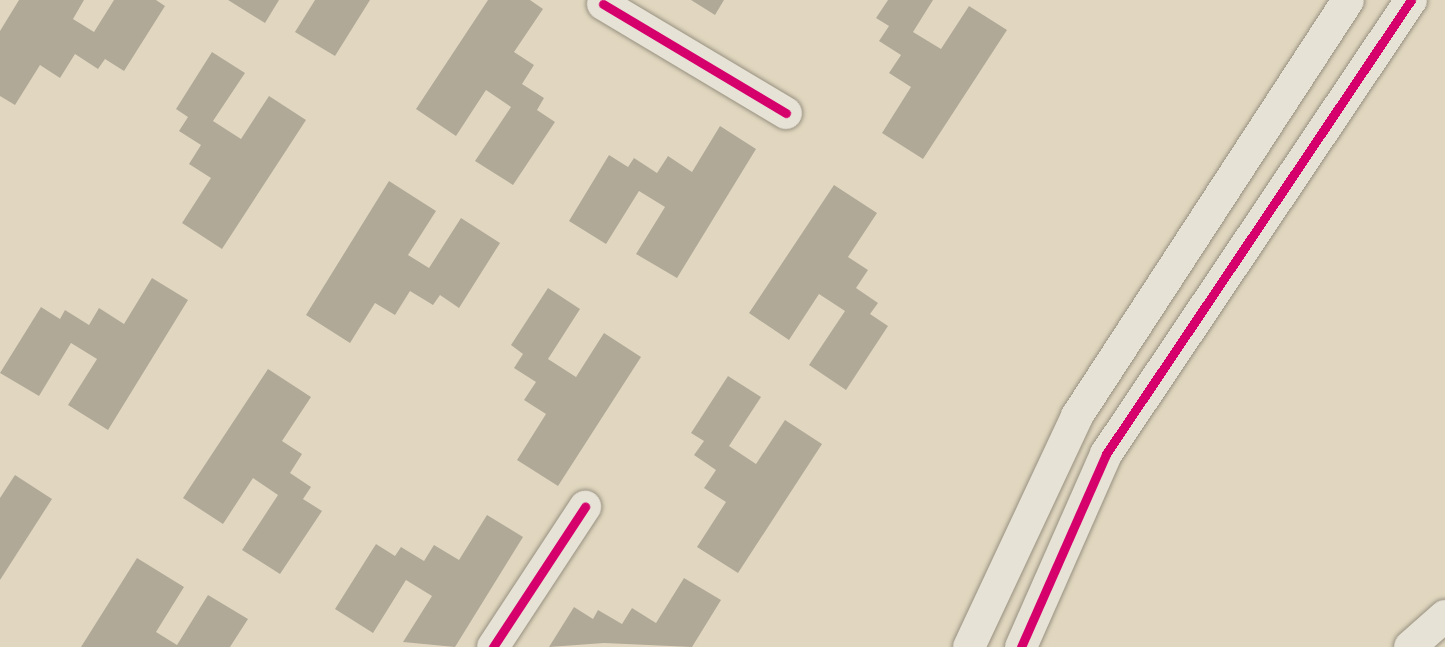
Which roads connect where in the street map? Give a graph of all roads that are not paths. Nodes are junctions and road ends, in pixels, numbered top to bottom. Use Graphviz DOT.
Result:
graph roads {
  1 [pos="1348,0"];
  2 [pos="1411,0"];
  3 [pos="602,1"];
  4 [pos="786,113"];
  5 [pos="585,507"];
  6 [pos="1445,616"];
  7 [pos="494,647"];
  8 [pos="969,647"];
  9 [pos="1021,647"];
  10 [pos="1410,647"];
  1 -- 8 [label="street"];
  2 -- 9 [label="street"];
  3 -- 4 [label="street"];
  5 -- 7 [label="street"];
  6 -- 10 [label="street"];
}
